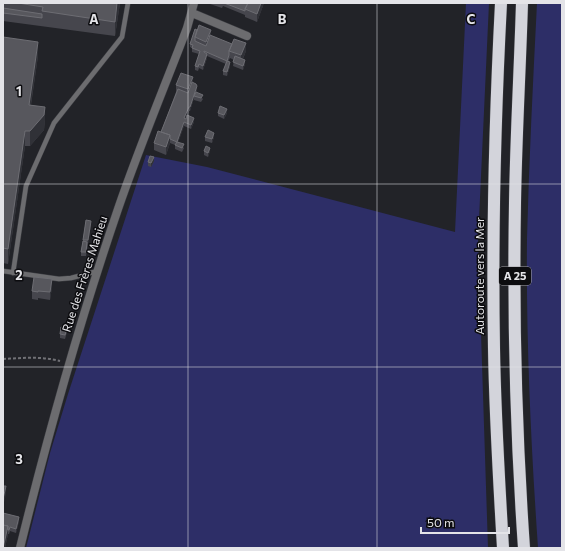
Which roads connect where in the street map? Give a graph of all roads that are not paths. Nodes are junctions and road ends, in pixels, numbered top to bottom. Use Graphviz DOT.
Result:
graph roads {
  1 [pos="128,3"];
  2 [pos="194,3"];
  3 [pos="501,3"];
  4 [pos="522,3"];
  5 [pos="192,13"];
  6 [pos="247,36"];
  7 [pos="98,270"];
  8 [pos="3,271"];
  9 [pos="13,273"];
  10 [pos="20,548"];
  11 [pos="503,548"];
  12 [pos="524,548"];
  1 -- 9 [label="lane"];
  2 -- 5 [label="street, Rue des Frères Mahieu"];
  3 -- 11 [label="highway, Autoroute vers la Mer / A 25"];
  4 -- 12 [label="highway, A 25"];
  5 -- 6 [label="street"];
  5 -- 7 [label="street, Rue des Frères Mahieu"];
  7 -- 9 [label="lane"];
  7 -- 10 [label="street, Rue des Frères Mahieu"];
  8 -- 9 [label="lane"];
}
